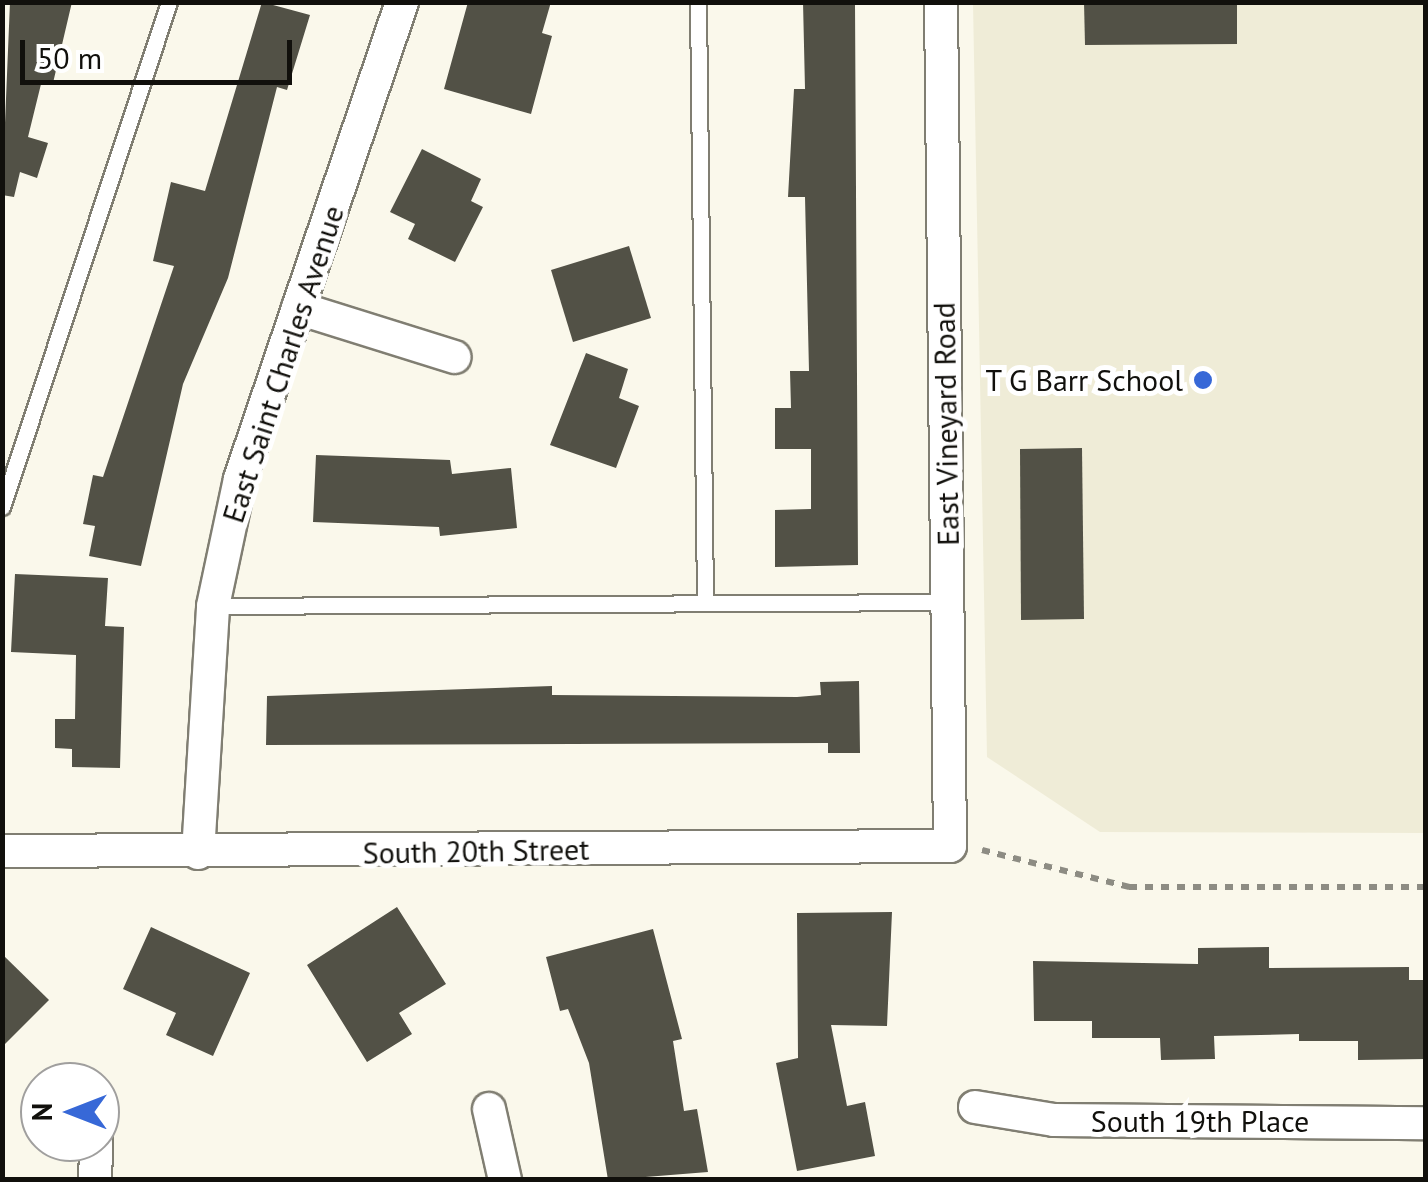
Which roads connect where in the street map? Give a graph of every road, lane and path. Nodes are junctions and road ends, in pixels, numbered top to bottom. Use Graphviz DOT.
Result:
graph roads {
  1 [pos="169,2"];
  2 [pos="402,2"];
  3 [pos="698,2"];
  4 [pos="940,2"];
  5 [pos="298,308"];
  6 [pos="454,357"];
  7 [pos="2,507"];
  8 [pos="705,602"];
  9 [pos="948,602"];
  10 [pos="212,606"];
  11 [pos="950,846"];
  12 [pos="2,852"];
  13 [pos="198,854"];
  14 [pos="1426,887"];
  15 [pos="975,1107"];
  16 [pos="489,1109"];
  17 [pos="1426,1123"];
  18 [pos="504,1180"];
  1 -- 7 [label="lane"];
  2 -- 5 [label="street, East Saint Charles Avenue"];
  3 -- 8 [label="lane"];
  4 -- 9 [label="street, East Vineyard Road"];
  5 -- 6 [label="street"];
  5 -- 10 [label="street, East Saint Charles Avenue"];
  8 -- 9 [label="lane"];
  8 -- 10 [label="lane"];
  9 -- 11 [label="street, East Vineyard Road"];
  10 -- 13 [label="street, East Saint Charles Avenue"];
  11 -- 13 [label="street, South 20th Street"];
  11 -- 14 [label="path"];
  12 -- 13 [label="street, South 20th Street"];
  15 -- 17 [label="street, South 19th Place"];
  16 -- 18 [label="street"];
}
